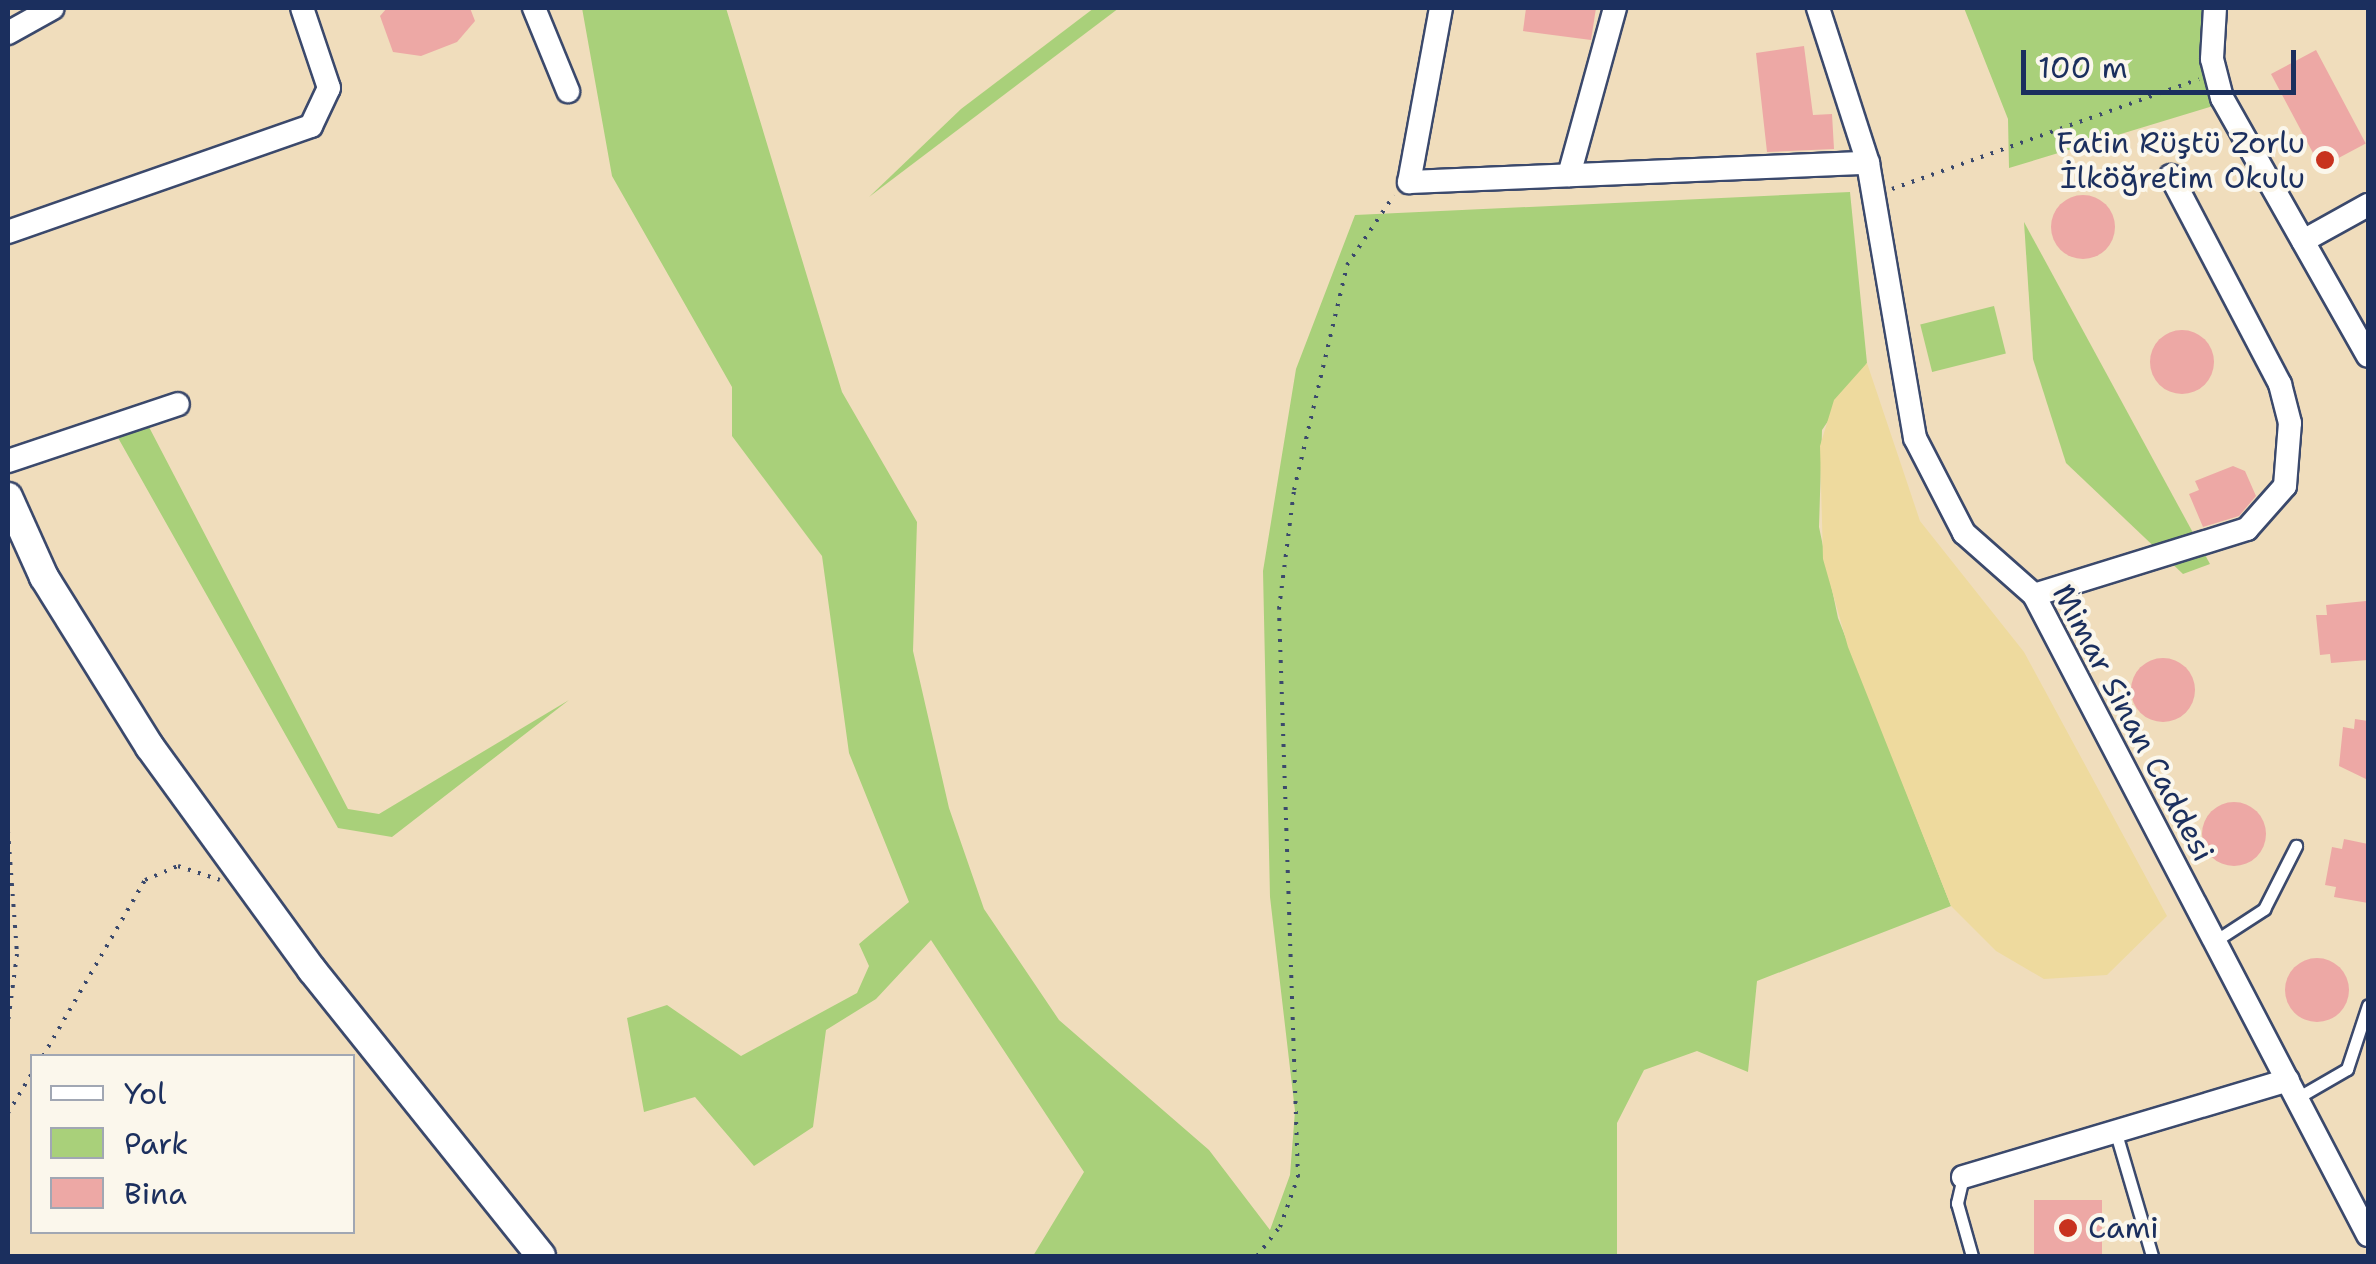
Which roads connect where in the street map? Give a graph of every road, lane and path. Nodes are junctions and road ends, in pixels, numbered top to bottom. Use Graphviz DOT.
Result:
graph roads {
  1 [pos="52,8"];
  2 [pos="302,8"];
  3 [pos="534,8"];
  4 [pos="1441,8"];
  5 [pos="1615,8"];
  6 [pos="1818,8"];
  7 [pos="2216,8"];
  8 [pos="8,33"];
  9 [pos="2215,74"];
  10 [pos="568,91"];
  11 [pos="1868,163"];
  12 [pos="1569,175"];
  13 [pos="2172,176"];
  14 [pos="1409,182"];
  15 [pos="1874,196"];
  16 [pos="2368,205"];
  17 [pos="8,232"];
  18 [pos="2303,241"];
  19 [pos="2368,356"];
  20 [pos="178,404"];
  21 [pos="8,461"];
  22 [pos="8,497"];
  23 [pos="2034,595"];
  24 [pos="8,830"];
  25 [pos="2296,846"];
  26 [pos="252,888"];
  27 [pos="2216,941"];
  28 [pos="2368,1006"];
  29 [pos="8,1022"];
  30 [pos="44,1054"];
  31 [pos="30,1076"];
  32 [pos="2293,1089"];
  33 [pos="8,1113"];
  34 [pos="2114,1130"];
  35 [pos="1963,1177"];
  36 [pos="2368,1234"];
  37 [pos="541,1256"];
  38 [pos="1257,1256"];
  39 [pos="1972,1256"];
  40 [pos="2152,1256"];
  1 -- 8 [label="street"];
  2 -- 17 [label="street"];
  3 -- 10 [label="street"];
  4 -- 14 [label="street"];
  5 -- 12 [label="street"];
  6 -- 11 [label="street, Mimar Sinan Caddesi"];
  7 -- 9 [label="street"];
  9 -- 15 [label="path"];
  9 -- 18 [label="street"];
  11 -- 12 [label="street"];
  11 -- 15 [label="street, Mimar Sinan Caddesi"];
  12 -- 14 [label="street"];
  13 -- 23 [label="street"];
  14 -- 38 [label="path"];
  15 -- 23 [label="street, Mimar Sinan Caddesi"];
  16 -- 18 [label="street"];
  18 -- 19 [label="street"];
  20 -- 21 [label="street"];
  22 -- 26 [label="street"];
  23 -- 27 [label="street, Mimar Sinan Caddesi"];
  24 -- 29 [label="path"];
  25 -- 27 [label="lane"];
  26 -- 30 [label="path"];
  26 -- 37 [label="street"];
  27 -- 32 [label="street, Mimar Sinan Caddesi"];
  28 -- 32 [label="lane"];
  31 -- 33 [label="path"];
  32 -- 34 [label="street"];
  32 -- 36 [label="street, Mimar Sinan Caddesi"];
  34 -- 35 [label="street"];
  34 -- 40 [label="lane"];
  35 -- 39 [label="lane"];
}
